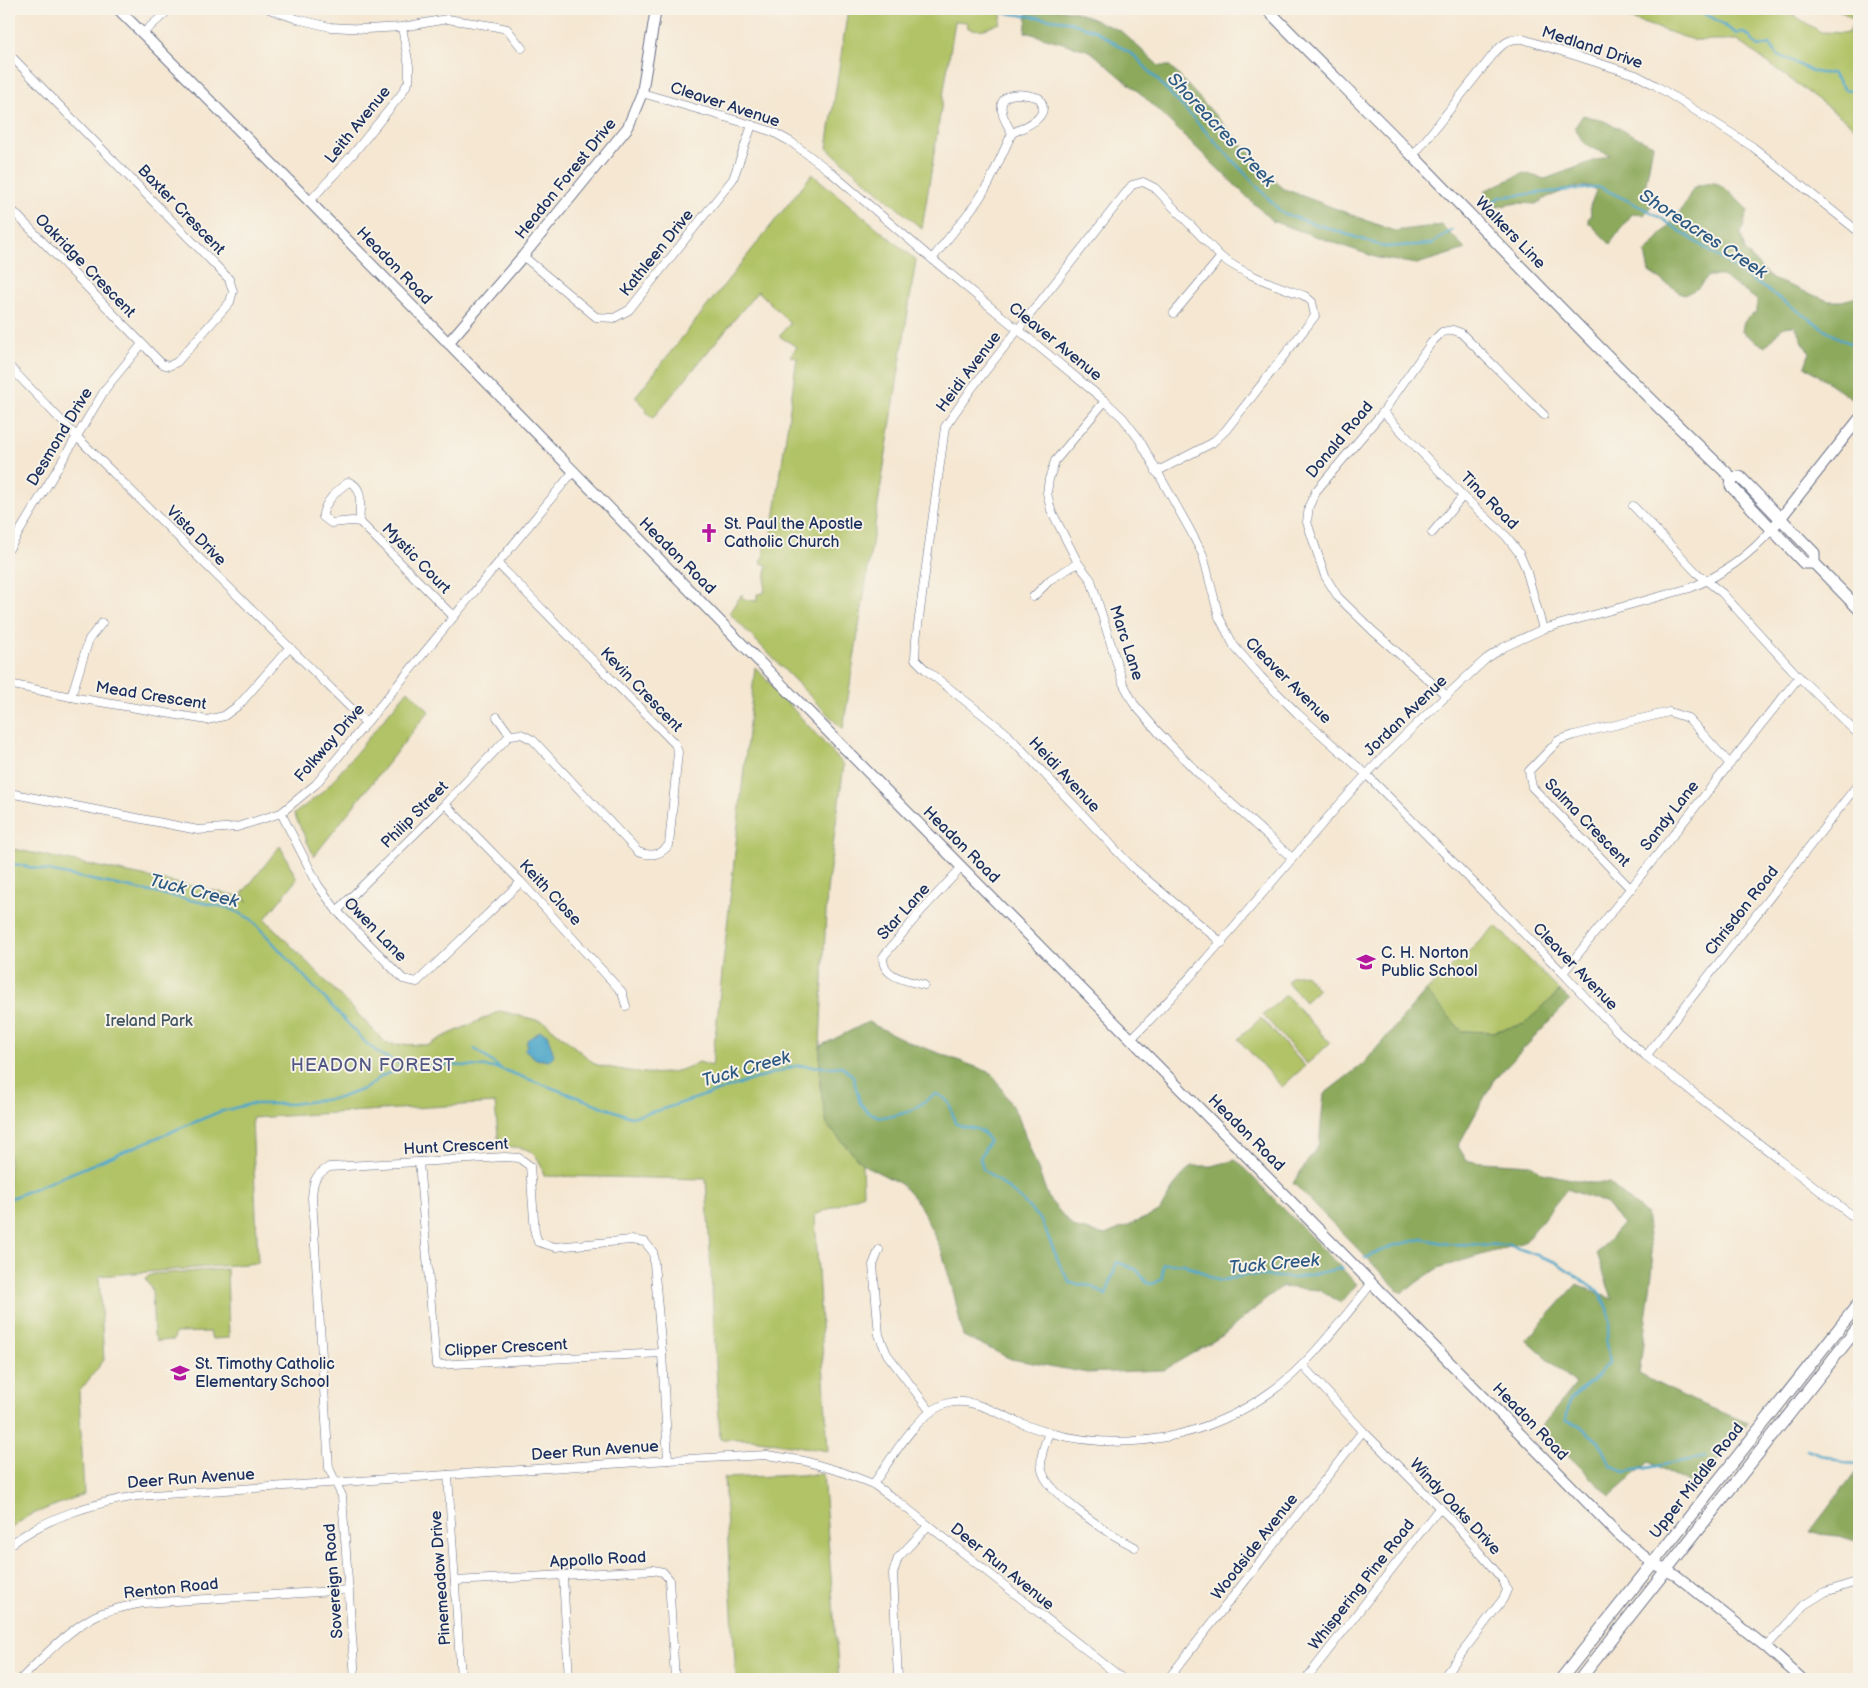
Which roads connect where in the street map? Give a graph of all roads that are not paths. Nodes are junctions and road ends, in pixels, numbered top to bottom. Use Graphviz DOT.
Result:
graph roads {
  1 [pos="118,9"];
  2 [pos="170,9"];
  3 [pos="270,9"];
  4 [pos="656,9"];
  5 [pos="1273,11"];
  6 [pos="402,28"];
  7 [pos="143,33"];
  8 [pos="522,48"];
  9 [pos="9,54"];
  10 [pos="642,93"];
  11 [pos="752,125"];
  12 [pos="1012,134"];
  13 [pos="1413,156"];
  14 [pos="309,202"];
  15 [pos="9,207"];
  16 [pos="1859,232"];
  17 [pos="523,256"];
  18 [pos="1221,257"];
  19 [pos="932,259"];
  20 [pos="1174,313"];
  21 [pos="1018,331"];
  22 [pos="448,343"];
  23 [pos="142,344"];
  24 [pos="9,366"];
  25 [pos="1105,401"];
  26 [pos="1383,412"];
  27 [pos="1544,415"];
  28 [pos="1859,419"];
  29 [pos="77,437"];
  30 [pos="573,472"];
  31 [pos="1156,472"];
  32 [pos="1463,496"];
  33 [pos="1633,506"];
  34 [pos="360,522"];
  35 [pos="1776,524"];
  36 [pos="1432,533"];
  37 [pos="9,549"];
  38 [pos="1078,563"];
  39 [pos="498,564"];
  40 [pos="1707,581"];
  41 [pos="1033,597"];
  42 [pos="1859,609"];
  43 [pos="452,616"];
  44 [pos="102,623"];
  45 [pos="1543,629"];
  46 [pos="290,647"];
  47 [pos="1799,677"];
  48 [pos="9,684"];
  49 [pos="1446,696"];
  50 [pos="71,698"];
  51 [pos="497,717"];
  52 [pos="366,723"];
  53 [pos="1859,734"];
  54 [pos="510,735"];
  55 [pos="1730,764"];
  56 [pos="1366,774"];
  57 [pos="1859,783"];
  58 [pos="9,793"];
  59 [pos="445,804"];
  60 [pos="281,812"];
  61 [pos="1292,858"];
  62 [pos="962,868"];
  63 [pos="521,882"];
  64 [pos="1631,888"];
  65 [pos="337,912"];
  66 [pos="1222,943"];
  67 [pos="1563,973"];
  68 [pos="924,985"];
  69 [pos="626,1006"];
  70 [pos="1131,1039"];
  71 [pos="1646,1056"];
  72 [pos="419,1162"];
  73 [pos="1859,1221"];
  74 [pos="878,1250"];
  75 [pos="1372,1282"];
  76 [pos="1859,1303"];
  77 [pos="1859,1326"];
  78 [pos="662,1353"];
  79 [pos="1302,1365"];
  80 [pos="930,1412"];
  81 [pos="1363,1431"];
  82 [pos="1049,1432"];
  83 [pos="668,1460"];
  84 [pos="448,1475"];
  85 [pos="336,1482"];
  86 [pos="873,1484"];
  87 [pos="1440,1507"];
  88 [pos="928,1526"];
  89 [pos="9,1546"];
  90 [pos="1135,1547"];
  91 [pos="1652,1563"];
  92 [pos="1667,1570"];
  93 [pos="563,1576"];
  94 [pos="1859,1580"];
  95 [pos="455,1581"];
  96 [pos="349,1590"];
  97 [pos="1766,1647"];
  98 [pos="21,1679"];
  99 [pos="355,1679"];
  100 [pos="461,1679"];
  101 [pos="570,1679"];
  102 [pos="675,1679"];
  103 [pos="898,1679"];
  104 [pos="1123,1679"];
  105 [pos="1168,1679"];
  106 [pos="1306,1679"];
  107 [pos="1442,1679"];
  108 [pos="1561,1679"];
  109 [pos="1580,1679"];
  110 [pos="1802,1679"];
  1 -- 7 [label="street, Headon Road"];
  2 -- 7 [label="street"];
  3 -- 6 [label="street"];
  4 -- 10 [label="street, Headon Forest Drive"];
  5 -- 13 [label="main road, Walkers Line"];
  6 -- 8 [label="street"];
  6 -- 14 [label="street, Leith Avenue"];
  7 -- 14 [label="street, Headon Road"];
  9 -- 23 [label="street, Baxter Crescent"];
  10 -- 11 [label="street, Cleaver Avenue"];
  10 -- 17 [label="street, Headon Forest Drive"];
  11 -- 17 [label="street, Kathleen Drive"];
  11 -- 19 [label="street, Cleaver Avenue"];
  12 -- 12 [label="street"];
  12 -- 19 [label="street"];
  13 -- 16 [label="street, Medland Drive"];
  13 -- 35 [label="main road, Walkers Line"];
  14 -- 22 [label="street, Headon Road"];
  15 -- 23 [label="street, Oakridge Crescent"];
  17 -- 22 [label="street, Headon Forest Drive"];
  18 -- 20 [label="street"];
  18 -- 21 [label="street, Heidi Avenue"];
  18 -- 31 [label="street, Heidi Avenue"];
  19 -- 21 [label="street, Cleaver Avenue"];
  21 -- 25 [label="street, Cleaver Avenue"];
  21 -- 66 [label="street, Heidi Avenue"];
  22 -- 30 [label="street, Headon Road"];
  23 -- 29 [label="street, Desmond Drive"];
  24 -- 29 [label="street, Vista Drive"];
  25 -- 31 [label="street, Cleaver Avenue"];
  25 -- 38 [label="street, Marc Lane"];
  26 -- 27 [label="street, Donald Road"];
  26 -- 32 [label="street, Tina Road"];
  26 -- 49 [label="street, Donald Road"];
  28 -- 35 [label="street"];
  29 -- 37 [label="street, Desmond Drive"];
  29 -- 46 [label="street, Vista Drive"];
  30 -- 39 [label="street, Folkway Drive"];
  30 -- 62 [label="street, Headon Road"];
  31 -- 56 [label="street, Cleaver Avenue"];
  32 -- 36 [label="street"];
  32 -- 45 [label="street, Tina Road"];
  33 -- 40 [label="street"];
  34 -- 34 [label="street, Mystic Court"];
  34 -- 43 [label="street, Mystic Court"];
  35 -- 40 [label="street, Jordan Avenue"];
  35 -- 42 [label="main road, Walkers Line"];
  38 -- 41 [label="street"];
  38 -- 61 [label="street, Marc Lane"];
  39 -- 43 [label="street, Folkway Drive"];
  39 -- 54 [label="street, Kevin Crescent"];
  40 -- 45 [label="street, Jordan Avenue"];
  40 -- 47 [label="street"];
  43 -- 52 [label="street, Folkway Drive"];
  44 -- 50 [label="street"];
  45 -- 49 [label="street, Jordan Avenue"];
  46 -- 50 [label="street, Mead Crescent"];
  46 -- 52 [label="street, Vista Drive"];
  47 -- 53 [label="street"];
  47 -- 55 [label="street, Sandy Lane"];
  48 -- 50 [label="street, Mead Crescent"];
  49 -- 56 [label="street, Jordan Avenue"];
  51 -- 54 [label="street"];
  52 -- 60 [label="street, Folkway Drive"];
  54 -- 59 [label="street, Philip Street"];
  55 -- 64 [label="street, Sandy Lane"];
  55 -- 64 [label="street, Salma Crescent"];
  56 -- 61 [label="street, Jordan Avenue"];
  56 -- 67 [label="street, Cleaver Avenue"];
  57 -- 71 [label="street, Chrisdon Road"];
  58 -- 60 [label="street, Folkway Drive"];
  59 -- 63 [label="street, Keith Close"];
  59 -- 65 [label="street, Philip Street"];
  60 -- 65 [label="street, Owen Lane"];
  61 -- 66 [label="street, Jordan Avenue"];
  62 -- 68 [label="street, Star Lane"];
  62 -- 70 [label="street, Headon Road"];
  63 -- 65 [label="street, Owen Lane"];
  63 -- 69 [label="street, Keith Close"];
  64 -- 67 [label="street, Sandy Lane"];
  66 -- 70 [label="street, Jordan Avenue"];
  67 -- 71 [label="street, Cleaver Avenue"];
  70 -- 75 [label="street, Headon Road"];
  71 -- 73 [label="street, Cleaver Avenue"];
  72 -- 78 [label="street, Hunt Crescent"];
  72 -- 78 [label="street, Clipper Crescent"];
  72 -- 85 [label="street, Hunt Crescent"];
  74 -- 80 [label="street"];
  75 -- 79 [label="street"];
  75 -- 91 [label="street, Headon Road"];
  76 -- 91 [label="main road, Upper Middle Road"];
  77 -- 92 [label="main road, Upper Middle Road"];
  78 -- 83 [label="street, Hunt Crescent"];
  79 -- 81 [label="street, Windy Oaks Drive"];
  79 -- 82 [label="street"];
  80 -- 82 [label="street"];
  80 -- 86 [label="street"];
  81 -- 87 [label="street, Windy Oaks Drive"];
  81 -- 105 [label="street, Woodside Avenue"];
  82 -- 90 [label="street"];
  83 -- 84 [label="street, Deer Run Avenue"];
  83 -- 86 [label="street, Deer Run Avenue"];
  84 -- 85 [label="street, Deer Run Avenue"];
  84 -- 95 [label="street, Pinemeadow Drive"];
  85 -- 89 [label="street, Deer Run Avenue"];
  85 -- 96 [label="street, Sovereign Road"];
  86 -- 88 [label="street, Deer Run Avenue"];
  87 -- 106 [label="street, Whispering Pine Road"];
  87 -- 107 [label="street, Windy Oaks Drive"];
  88 -- 103 [label="street"];
  88 -- 104 [label="street, Deer Run Avenue"];
  91 -- 92 [label="street, Headon Road"];
  91 -- 108 [label="main road, Upper Middle Road"];
  92 -- 97 [label="street, Headon Road"];
  92 -- 109 [label="main road, Upper Middle Road"];
  93 -- 95 [label="street, Appollo Road"];
  93 -- 101 [label="street"];
  93 -- 102 [label="street, Appollo Road"];
  94 -- 97 [label="street"];
  95 -- 100 [label="street, Pinemeadow Drive"];
  96 -- 98 [label="street, Renton Road"];
  96 -- 99 [label="street, Sovereign Road"];
  97 -- 110 [label="street, Headon Road"];
}
